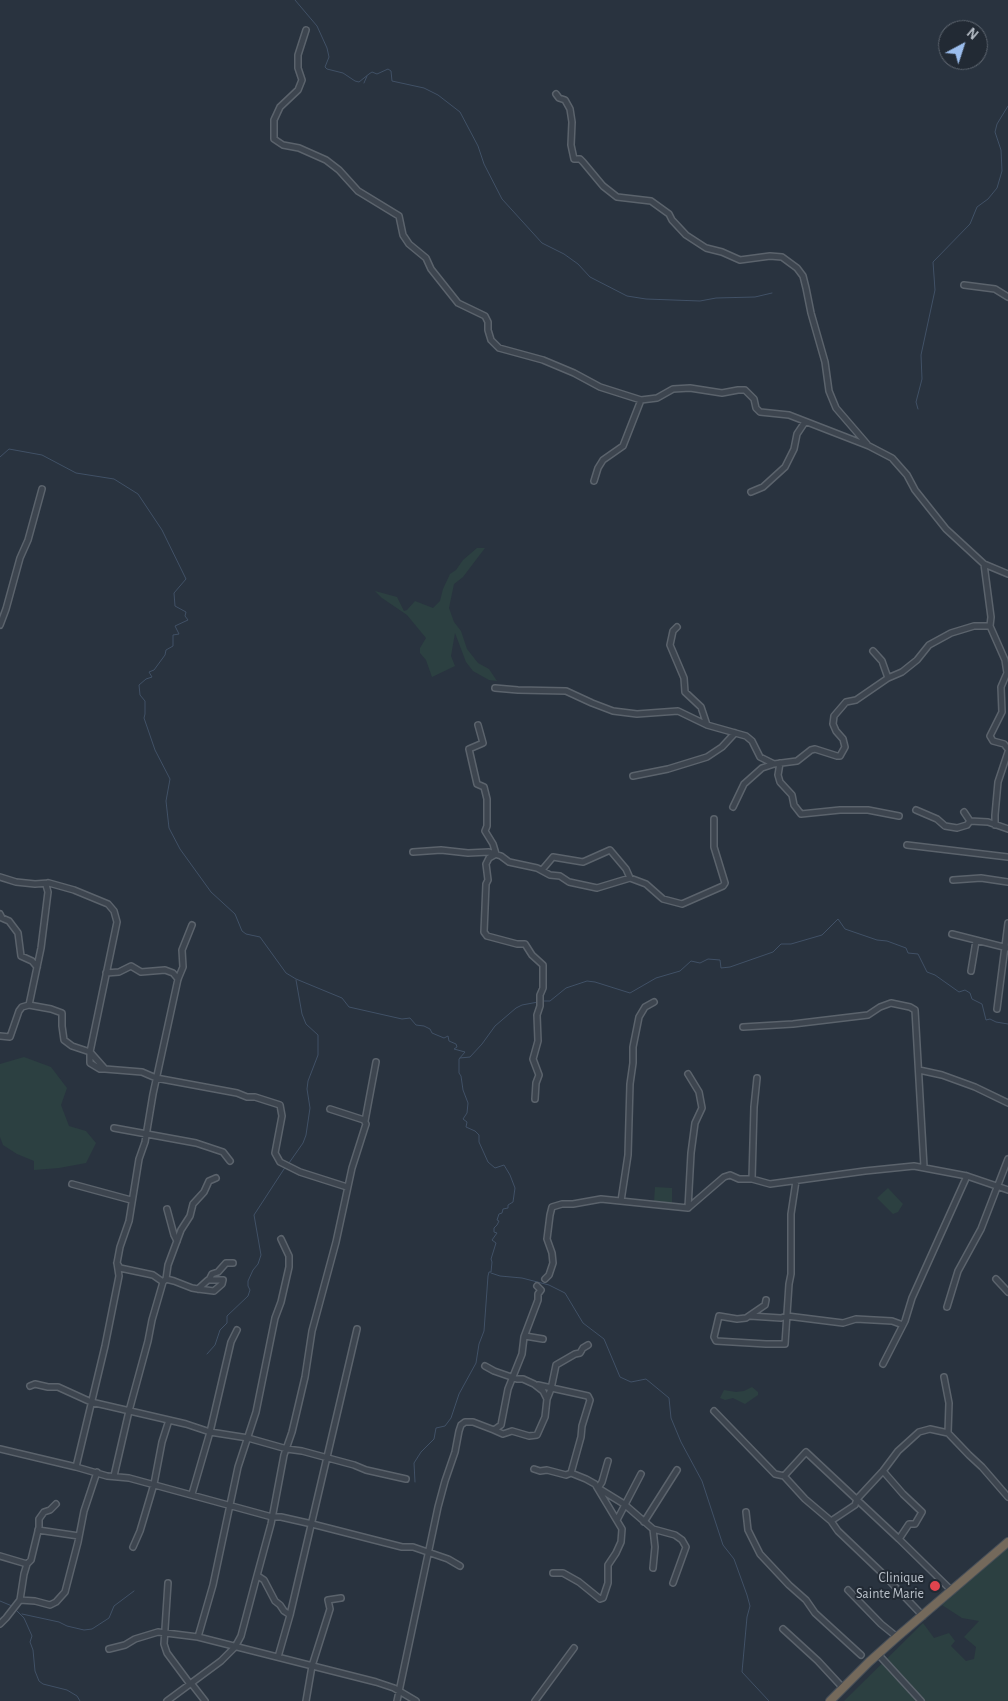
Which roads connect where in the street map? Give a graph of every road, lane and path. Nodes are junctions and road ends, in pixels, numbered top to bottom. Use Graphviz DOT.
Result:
graph roads {
  1 [pos="306,30"];
  2 [pos="556,94"];
  3 [pos="964,285"];
  4 [pos="1008,297"];
  5 [pos="641,400"];
  6 [pos="805,422"];
  7 [pos="869,446"];
  8 [pos="594,481"];
  9 [pos="42,489"];
  10 [pos="751,492"];
  11 [pos="984,564"];
  12 [pos="1008,574"];
  13 [pos="0,625"];
  14 [pos="990,626"];
  15 [pos="677,627"];
  16 [pos="873,651"];
  17 [pos="888,678"];
  18 [pos="495,688"];
  19 [pos="478,725"];
  20 [pos="707,725"];
  21 [pos="735,733"];
  22 [pos="1008,751"];
  23 [pos="777,764"];
  24 [pos="1006,767"];
  25 [pos="633,776"];
  26 [pos="733,807"];
  27 [pos="916,810"];
  28 [pos="964,812"];
  29 [pos="899,816"];
  30 [pos="714,820"];
  31 [pos="970,821"];
  32 [pos="995,825"];
  33 [pos="1005,828"];
  34 [pos="1008,835"];
  35 [pos="906,845"];
  36 [pos="413,852"];
  37 [pos="496,854"];
  38 [pos="1008,857"];
  39 [pos="536,868"];
  40 [pos="0,877"];
  41 [pos="630,878"];
  42 [pos="954,880"];
  43 [pos="1008,882"];
  44 [pos="49,883"];
  45 [pos="0,914"];
  46 [pos="1008,923"];
  47 [pos="192,926"];
  48 [pos="952,934"];
  49 [pos="976,941"];
  50 [pos="1006,947"];
  51 [pos="37,967"];
  52 [pos="971,971"];
  53 [pos="106,973"];
  54 [pos="178,978"];
  55 [pos="654,1002"];
  56 [pos="29,1005"];
  57 [pos="998,1008"];
  58 [pos="743,1027"];
  59 [pos="0,1036"];
  60 [pos="90,1052"];
  61 [pos="376,1062"];
  62 [pos="919,1070"];
  63 [pos="688,1074"];
  64 [pos="156,1078"];
  65 [pos="757,1078"];
  66 [pos="535,1099"];
  67 [pos="1008,1103"];
  68 [pos="330,1109"];
  69 [pos="365,1121"];
  70 [pos="114,1128"];
  71 [pos="146,1135"];
  72 [pos="1008,1159"];
  73 [pos="230,1160"];
  74 [pos="924,1167"];
  75 [pos="967,1176"];
  76 [pos="216,1178"];
  77 [pos="752,1179"];
  78 [pos="796,1181"];
  79 [pos="72,1184"];
  80 [pos="996,1186"];
  81 [pos="347,1187"];
  82 [pos="1008,1190"];
  83 [pos="131,1200"];
  84 [pos="621,1201"];
  85 [pos="688,1208"];
  86 [pos="167,1209"];
  87 [pos="281,1239"];
  88 [pos="177,1241"];
  89 [pos="117,1263"];
  90 [pos="234,1263"];
  91 [pos="545,1279"];
  92 [pos="164,1280"];
  93 [pos="208,1280"];
  94 [pos="996,1280"];
  95 [pos="537,1286"];
  96 [pos="198,1289"];
  97 [pos="1008,1292"];
  98 [pos="766,1300"];
  99 [pos="947,1307"];
  100 [pos="750,1316"];
  101 [pos="787,1316"];
  102 [pos="903,1325"];
  103 [pos="237,1330"];
  104 [pos="357,1330"];
  105 [pos="525,1336"];
  106 [pos="543,1339"];
  107 [pos="588,1345"];
  108 [pos="883,1364"];
  109 [pos="485,1366"];
  110 [pos="944,1377"];
  111 [pos="512,1378"];
  112 [pos="534,1384"];
  113 [pos="30,1386"];
  114 [pos="551,1389"];
  115 [pos="547,1400"];
  116 [pos="91,1402"];
  117 [pos="129,1411"];
  118 [pos="714,1411"];
  119 [pos="169,1420"];
  120 [pos="494,1430"];
  121 [pos="210,1432"];
  122 [pos="948,1433"];
  123 [pos="248,1438"];
  124 [pos="0,1449"];
  125 [pos="287,1449"];
  126 [pos="326,1457"];
  127 [pos="608,1461"];
  128 [pos="76,1466"];
  129 [pos="534,1469"];
  130 [pos="677,1470"];
  131 [pos="884,1471"];
  132 [pos="97,1472"];
  133 [pos="571,1473"];
  134 [pos="641,1474"];
  135 [pos="114,1476"];
  136 [pos="784,1476"];
  137 [pos="406,1479"];
  138 [pos="154,1484"];
  139 [pos="598,1488"];
  140 [pos="192,1494"];
  141 [pos="1008,1497"];
  142 [pos="857,1499"];
  143 [pos="56,1504"];
  144 [pos="624,1504"];
  145 [pos="230,1505"];
  146 [pos="746,1512"];
  147 [pos="272,1517"];
  148 [pos="617,1520"];
  149 [pos="831,1521"];
  150 [pos="644,1522"];
  151 [pos="312,1524"];
  152 [pos="652,1529"];
  153 [pos="38,1530"];
  154 [pos="79,1536"];
  155 [pos="899,1539"];
  156 [pos="1008,1542"];
  157 [pos="133,1547"];
  158 [pos="428,1551"];
  159 [pos="0,1556"];
  160 [pos="27,1564"];
  161 [pos="460,1566"];
  162 [pos="653,1568"];
  163 [pos="554,1573"];
  164 [pos="258,1576"];
  165 [pos="168,1583"];
  166 [pos="672,1583"];
  167 [pos="848,1590"];
  168 [pos="952,1590"];
  169 [pos="341,1598"];
  170 [pos="20,1600"];
  171 [pos="290,1615"];
  172 [pos="923,1616"];
  173 [pos="0,1624"];
  174 [pos="783,1629"];
  175 [pos="164,1632"];
  176 [pos="198,1637"];
  177 [pos="897,1637"];
  178 [pos="235,1647"];
  179 [pos="574,1648"];
  180 [pos="109,1649"];
  181 [pos="878,1654"];
  182 [pos="861,1655"];
  183 [pos="278,1657"];
  184 [pos="312,1666"];
  185 [pos="190,1684"];
  186 [pos="843,1688"];
  187 [pos="400,1692"];
  188 [pos="167,1701"];
  189 [pos="205,1701"];
  190 [pos="306,1701"];
  191 [pos="397,1701"];
  192 [pos="416,1701"];
  193 [pos="536,1701"];
  194 [pos="830,1701"];
  195 [pos="920,1701"];
  1 -- 5 [label="street"];
  2 -- 7 [label="street"];
  3 -- 4 [label="street"];
  5 -- 6 [label="street"];
  5 -- 8 [label="street"];
  6 -- 7 [label="street"];
  6 -- 10 [label="street"];
  7 -- 11 [label="street"];
  9 -- 13 [label="street"];
  11 -- 12 [label="street"];
  11 -- 14 [label="street"];
  14 -- 17 [label="street"];
  14 -- 22 [label="street"];
  15 -- 20 [label="street"];
  16 -- 17 [label="street"];
  17 -- 23 [label="street"];
  18 -- 20 [label="street"];
  19 -- 37 [label="street"];
  20 -- 21 [label="street"];
  21 -- 23 [label="street"];
  21 -- 25 [label="street"];
  22 -- 24 [label="street"];
  23 -- 26 [label="street"];
  23 -- 29 [label="street"];
  24 -- 32 [label="street"];
  27 -- 31 [label="street"];
  28 -- 31 [label="street"];
  30 -- 41 [label="street"];
  31 -- 32 [label="street"];
  32 -- 33 [label="street"];
  33 -- 34 [label="street"];
  35 -- 38 [label="street"];
  36 -- 37 [label="street"];
  37 -- 39 [label="street"];
  37 -- 66 [label="street"];
  39 -- 41 [label="street"];
  39 -- 41 [label="street"];
  40 -- 44 [label="street"];
  42 -- 43 [label="street"];
  44 -- 51 [label="street"];
  44 -- 53 [label="street"];
  45 -- 51 [label="street"];
  46 -- 50 [label="street"];
  47 -- 54 [label="street"];
  48 -- 49 [label="street"];
  49 -- 50 [label="street"];
  49 -- 52 [label="street"];
  50 -- 57 [label="street"];
  51 -- 56 [label="street"];
  53 -- 54 [label="street"];
  53 -- 60 [label="street"];
  54 -- 64 [label="street"];
  55 -- 84 [label="street"];
  56 -- 59 [label="street"];
  56 -- 60 [label="street"];
  58 -- 62 [label="street"];
  60 -- 64 [label="street"];
  61 -- 69 [label="street"];
  62 -- 67 [label="street"];
  62 -- 74 [label="street"];
  63 -- 85 [label="street"];
  64 -- 71 [label="street"];
  64 -- 81 [label="street"];
  65 -- 77 [label="street"];
  68 -- 69 [label="street"];
  69 -- 81 [label="street"];
  70 -- 71 [label="street"];
  71 -- 73 [label="street"];
  71 -- 83 [label="street"];
  72 -- 80 [label="street"];
  74 -- 75 [label="street"];
  74 -- 78 [label="street"];
  75 -- 80 [label="street"];
  75 -- 102 [label="street"];
  76 -- 88 [label="street"];
  77 -- 78 [label="street"];
  77 -- 85 [label="street"];
  78 -- 101 [label="street"];
  79 -- 83 [label="street"];
  80 -- 82 [label="street"];
  80 -- 99 [label="street"];
  81 -- 125 [label="street"];
  83 -- 89 [label="street"];
  84 -- 85 [label="street"];
  84 -- 91 [label="street"];
  86 -- 88 [label="street"];
  87 -- 123 [label="street"];
  88 -- 92 [label="street"];
  89 -- 92 [label="street"];
  89 -- 116 [label="street"];
  90 -- 93 [label="street"];
  92 -- 96 [label="street"];
  92 -- 117 [label="street"];
  93 -- 96 [label="street"];
  93 -- 96 [label="street"];
  94 -- 97 [label="street"];
  95 -- 105 [label="street"];
  98 -- 100 [label="street"];
  100 -- 101 [label="street"];
  100 -- 101 [label="street"];
  101 -- 102 [label="street"];
  102 -- 108 [label="street"];
  103 -- 121 [label="street"];
  104 -- 126 [label="street"];
  105 -- 106 [label="street"];
  105 -- 111 [label="street"];
  107 -- 114 [label="street"];
  109 -- 111 [label="street"];
  110 -- 122 [label="street"];
  111 -- 112 [label="street"];
  111 -- 120 [label="street"];
  112 -- 114 [label="street"];
  112 -- 115 [label="street"];
  113 -- 116 [label="street"];
  114 -- 115 [label="street"];
  114 -- 133 [label="street"];
  115 -- 120 [label="street"];
  116 -- 117 [label="street"];
  116 -- 128 [label="street"];
  117 -- 119 [label="street"];
  117 -- 135 [label="street"];
  118 -- 136 [label="street"];
  119 -- 121 [label="street"];
  119 -- 138 [label="street"];
  120 -- 158 [label="street"];
  121 -- 123 [label="street"];
  121 -- 140 [label="street"];
  122 -- 131 [label="street"];
  122 -- 141 [label="street"];
  123 -- 125 [label="street"];
  123 -- 145 [label="street"];
  124 -- 128 [label="street"];
  125 -- 126 [label="street"];
  125 -- 147 [label="street"];
  126 -- 137 [label="street"];
  126 -- 151 [label="street"];
  127 -- 139 [label="street"];
  128 -- 132 [label="street"];
  129 -- 133 [label="street"];
  130 -- 150 [label="street"];
  131 -- 142 [label="street"];
  131 -- 155 [label="street"];
  132 -- 135 [label="street"];
  132 -- 154 [label="street"];
  133 -- 139 [label="street"];
  134 -- 144 [label="street"];
  135 -- 138 [label="street"];
  136 -- 142 [label="street"];
  136 -- 149 [label="street"];
  138 -- 140 [label="street"];
  138 -- 157 [label="street"];
  139 -- 144 [label="street"];
  139 -- 148 [label="street"];
  140 -- 145 [label="street"];
  142 -- 149 [label="street"];
  142 -- 155 [label="street"];
  143 -- 153 [label="street"];
  144 -- 148 [label="street"];
  144 -- 150 [label="street"];
  145 -- 147 [label="street"];
  145 -- 176 [label="street"];
  146 -- 182 [label="street"];
  147 -- 151 [label="street"];
  147 -- 164 [label="street"];
  148 -- 163 [label="street"];
  149 -- 172 [label="street"];
  150 -- 152 [label="street"];
  151 -- 158 [label="street"];
  151 -- 171 [label="street"];
  152 -- 162 [label="street"];
  152 -- 166 [label="street"];
  153 -- 154 [label="street"];
  153 -- 160 [label="street"];
  154 -- 170 [label="street"];
  155 -- 168 [label="street"];
  156 -- 168 [label="highway"];
  158 -- 161 [label="street"];
  158 -- 187 [label="street"];
  159 -- 160 [label="street"];
  160 -- 170 [label="street"];
  164 -- 171 [label="street"];
  164 -- 178 [label="street"];
  165 -- 175 [label="street"];
  167 -- 177 [label="street"];
  168 -- 172 [label="highway"];
  169 -- 184 [label="street"];
  170 -- 173 [label="street"];
  171 -- 183 [label="street"];
  172 -- 177 [label="highway"];
  174 -- 186 [label="street"];
  175 -- 176 [label="street"];
  175 -- 180 [label="street"];
  175 -- 185 [label="street"];
  176 -- 178 [label="street"];
  177 -- 181 [label="highway"];
  178 -- 183 [label="street"];
  178 -- 185 [label="street"];
  179 -- 193 [label="street"];
  181 -- 186 [label="highway"];
  181 -- 195 [label="street"];
  183 -- 184 [label="street"];
  184 -- 187 [label="street"];
  184 -- 190 [label="street"];
  185 -- 188 [label="street"];
  185 -- 189 [label="street"];
  186 -- 194 [label="highway"];
  187 -- 191 [label="street"];
  187 -- 192 [label="street"];
}
